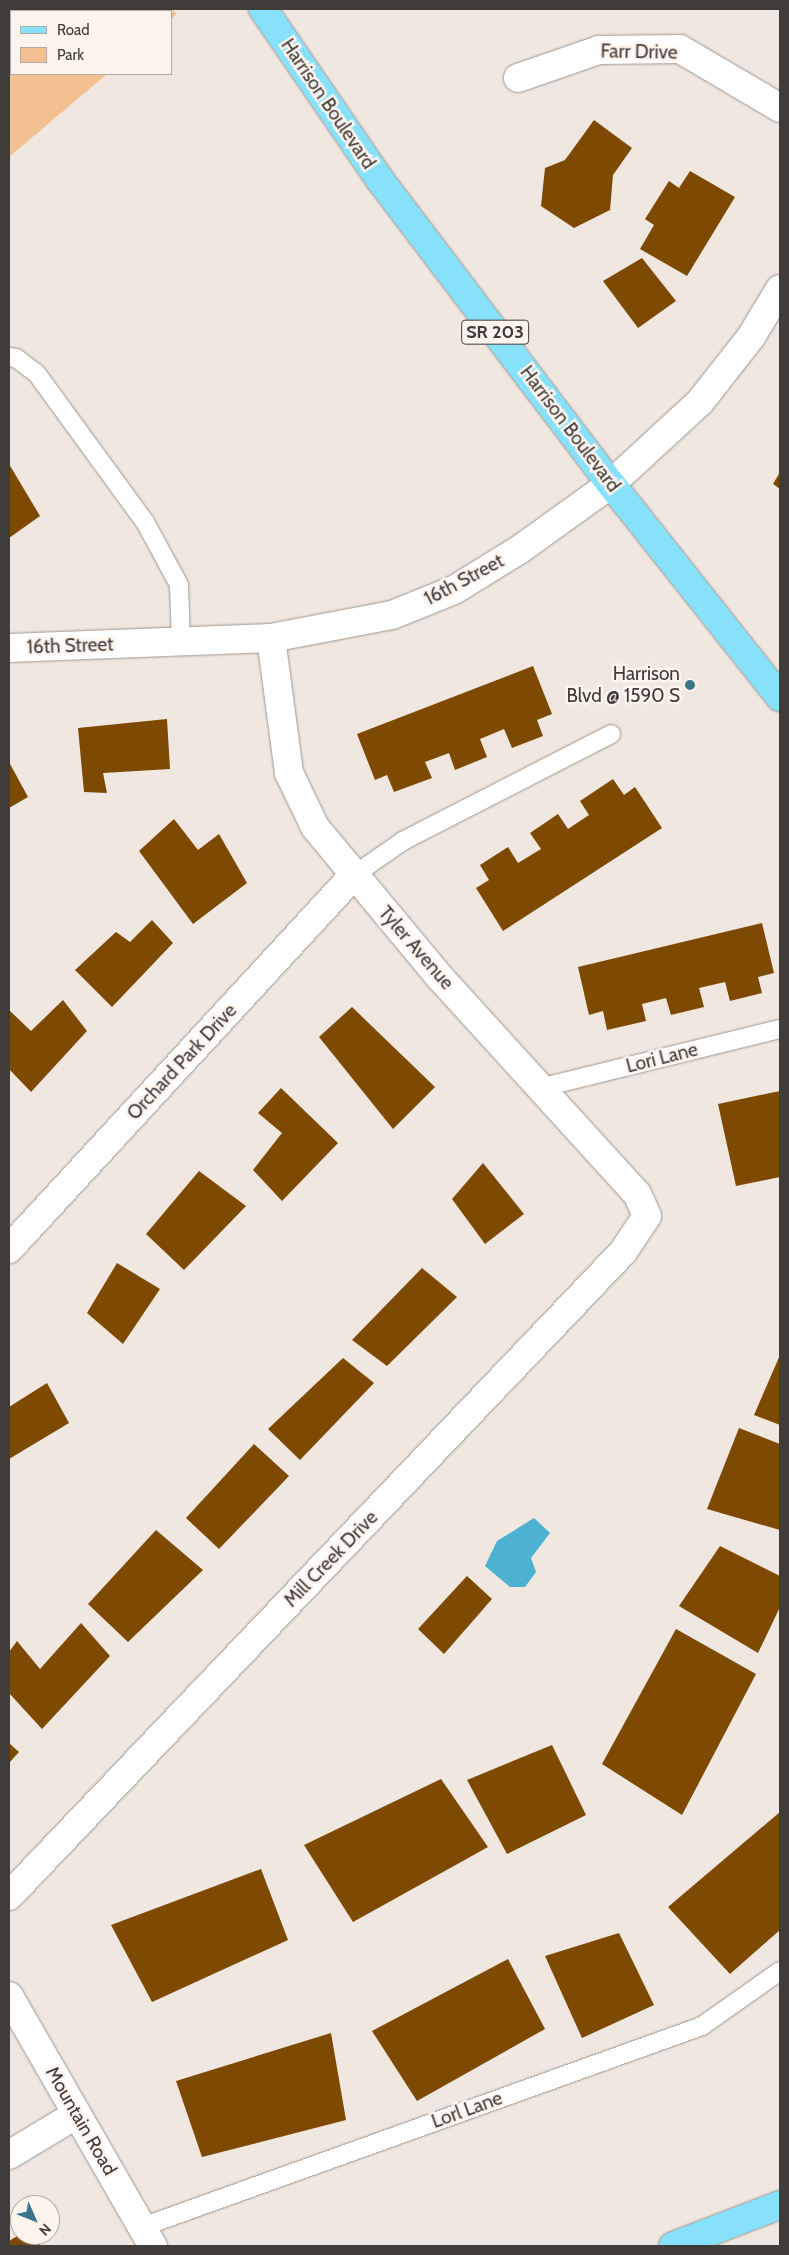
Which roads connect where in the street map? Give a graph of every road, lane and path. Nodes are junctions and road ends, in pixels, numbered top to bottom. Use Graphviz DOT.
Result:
graph roads {
  1 [pos="263,9"];
  2 [pos="518,78"];
  3 [pos="780,108"];
  4 [pos="780,289"];
  5 [pos="9,357"];
  6 [pos="611,484"];
  7 [pos="271,638"];
  8 [pos="181,641"];
  9 [pos="9,648"];
  10 [pos="780,697"];
  11 [pos="611,734"];
  12 [pos="354,875"];
  13 [pos="780,1029"];
  14 [pos="543,1087"];
  15 [pos="646,1216"];
  16 [pos="9,1249"];
  17 [pos="9,1896"];
  18 [pos="780,1971"];
  19 [pos="9,1996"];
  20 [pos="77,2114"];
  21 [pos="9,2155"];
  22 [pos="780,2205"];
  23 [pos="147,2237"];
  24 [pos="673,2246"];
  1 -- 6 [label="main road, Harrison Boulevard / SR 203"];
  2 -- 3 [label="street, Farr Drive"];
  4 -- 6 [label="street, 16th Street"];
  5 -- 8 [label="lane"];
  6 -- 7 [label="street, 16th Street"];
  6 -- 10 [label="main road, Harrison Boulevard / SR 203"];
  7 -- 8 [label="street, 16th Street"];
  7 -- 12 [label="street, Tyler Avenue"];
  8 -- 9 [label="street, 16th Street"];
  11 -- 12 [label="lane"];
  12 -- 14 [label="street, Tyler Avenue"];
  12 -- 16 [label="street, Orchard Park Drive"];
  13 -- 14 [label="lane, Lori Lane"];
  14 -- 15 [label="street, Tyler Avenue"];
  15 -- 17 [label="street, Mill Creek Drive"];
  18 -- 23 [label="lane, Lorl Lane"];
  19 -- 20 [label="street, Mountain Road"];
  20 -- 21 [label="street"];
  20 -- 23 [label="street, Mountain Road"];
  22 -- 24 [label="main road"];
}
